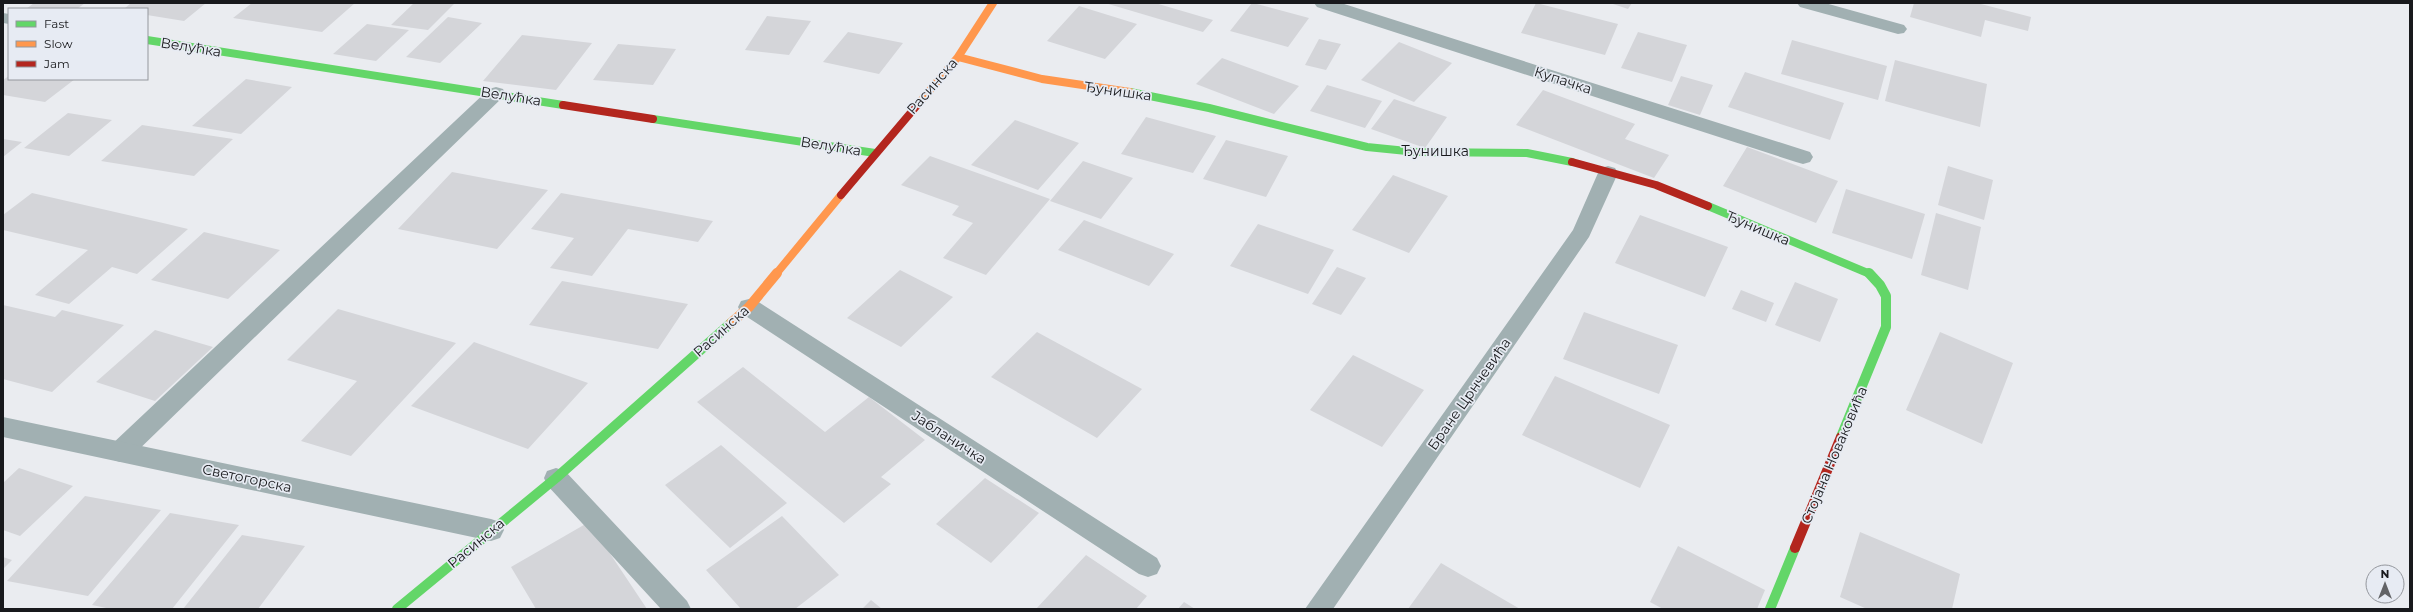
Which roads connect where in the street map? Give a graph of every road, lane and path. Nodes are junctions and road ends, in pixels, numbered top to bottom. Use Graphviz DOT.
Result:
graph roads {
  1 [pos="993,3"];
  2 [pos="1323,3"];
  3 [pos="1806,3"];
  4 [pos="1898,28"];
  5 [pos="148,40"];
  6 [pos="958,57"];
  7 [pos="496,93"];
  8 [pos="875,153"];
  9 [pos="1803,156"];
  10 [pos="1608,173"];
  11 [pos="1887,297"];
  12 [pos="749,306"];
  13 [pos="3,427"];
  14 [pos="120,452"];
  15 [pos="556,478"];
  16 [pos="491,530"];
  17 [pos="1148,566"];
  18 [pos="406,606"];
  19 [pos="678,609"];
  20 [pos="1318,609"];
  21 [pos="1770,609"];
  1 -- 6 [label="street, Расинска"];
  2 -- 9 [label="street, Купачка"];
  3 -- 4 [label="street"];
  5 -- 7 [label="street, Велућка"];
  6 -- 8 [label="street, Расинска"];
  6 -- 10 [label="street, Ђунишка"];
  7 -- 8 [label="street, Велућка"];
  7 -- 14 [label="street"];
  8 -- 12 [label="street, Расинска"];
  10 -- 11 [label="street, Ђунишка"];
  10 -- 20 [label="street, Бране Црнчевића"];
  11 -- 21 [label="street, Стојана Новаковића"];
  12 -- 15 [label="street, Расинска"];
  12 -- 17 [label="street, Јабланичка"];
  13 -- 14 [label="street, Светогорска"];
  14 -- 16 [label="street, Светогорска"];
  15 -- 16 [label="street, Расинска"];
  15 -- 19 [label="street"];
  16 -- 18 [label="street, Расинска"];
}
